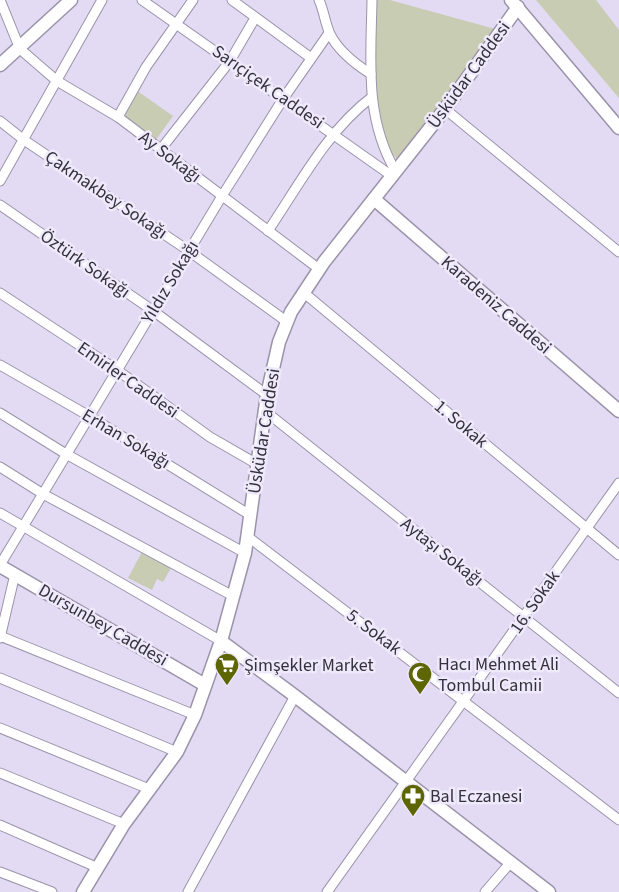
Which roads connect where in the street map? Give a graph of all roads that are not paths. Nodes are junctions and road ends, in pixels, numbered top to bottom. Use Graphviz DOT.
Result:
graph roads {
  1 [pos="0,0"];
  2 [pos="71,0"];
  3 [pos="102,0"];
  4 [pos="142,0"];
  5 [pos="193,0"];
  6 [pos="232,0"];
  7 [pos="319,0"];
  8 [pos="372,0"];
  9 [pos="515,4"];
  10 [pos="255,18"];
  11 [pos="177,22"];
  12 [pos="329,33"];
  13 [pos="20,49"];
  14 [pos="311,58"];
  15 [pos="230,61"];
  16 [pos="0,65"];
  17 [pos="371,74"];
  18 [pos="57,81"];
  19 [pos="372,97"];
  20 [pos="283,99"];
  21 [pos="446,110"];
  22 [pos="118,117"];
  23 [pos="0,121"];
  24 [pos="619,128"];
  25 [pos="334,133"];
  26 [pos="24,140"];
  27 [pos="161,149"];
  28 [pos="394,174"];
  29 [pos="0,181"];
  30 [pos="222,196"];
  31 [pos="374,199"];
  32 [pos="0,205"];
  33 [pos="268,231"];
  34 [pos="189,251"];
  35 [pos="619,252"];
  36 [pos="319,269"];
  37 [pos="303,292"];
  38 [pos="0,293"];
  39 [pos="152,310"];
  40 [pos="286,321"];
  41 [pos="0,364"];
  42 [pos="117,370"];
  43 [pos="267,395"];
  44 [pos="265,411"];
  45 [pos="619,411"];
  46 [pos="0,414"];
  47 [pos="89,416"];
  48 [pos="66,454"];
  49 [pos="257,464"];
  50 [pos="0,467"];
  51 [pos="619,483"];
  52 [pos="43,494"];
  53 [pos="0,513"];
  54 [pos="250,515"];
  55 [pos="23,527"];
  56 [pos="586,528"];
  57 [pos="247,536"];
  58 [pos="245,553"];
  59 [pos="619,556"];
  60 [pos="0,565"];
  61 [pos="15,574"];
  62 [pos="233,596"];
  63 [pos="524,617"];
  64 [pos="0,637"];
  65 [pos="221,641"];
  66 [pos="0,678"];
  67 [pos="205,685"];
  68 [pos="619,693"];
  69 [pos="295,696"];
  70 [pos="464,700"];
  71 [pos="195,715"];
  72 [pos="0,728"];
  73 [pos="178,752"];
  74 [pos="0,773"];
  75 [pos="405,780"];
  76 [pos="149,788"];
  77 [pos="619,820"];
  78 [pos="124,824"];
  79 [pos="0,825"];
  80 [pos="510,862"];
  81 [pos="96,868"];
  82 [pos="0,872"];
  83 [pos="52,892"];
  84 [pos="83,892"];
  85 [pos="188,892"];
  86 [pos="327,892"];
  87 [pos="485,892"];
  88 [pos="549,892"];
  1 -- 13 [label="street"];
  2 -- 13 [label="main road"];
  3 -- 18 [label="street"];
  4 -- 11 [label="street, Sarıçiçek Caddesi"];
  5 -- 11 [label="street"];
  6 -- 10 [label="street"];
  7 -- 12 [label="street"];
  8 -- 17 [label="street"];
  9 -- 21 [label="main road, Üsküdar Caddesi"];
  9 -- 24 [label="main road"];
  10 -- 14 [label="street"];
  10 -- 15 [label="street"];
  11 -- 15 [label="street, Sarıçiçek Caddesi"];
  11 -- 22 [label="street"];
  12 -- 14 [label="street, Yıldız Sokağı"];
  12 -- 17 [label="street"];
  13 -- 16 [label="main road"];
  13 -- 18 [label="street, Ay Sokağı"];
  14 -- 20 [label="street, Yıldız Sokağı"];
  15 -- 20 [label="street, Sarıçiçek Caddesi"];
  15 -- 27 [label="street"];
  17 -- 19 [label="street"];
  18 -- 22 [label="street, Ay Sokağı"];
  18 -- 26 [label="street"];
  19 -- 25 [label="street"];
  19 -- 28 [label="street"];
  20 -- 25 [label="street, Sarıçiçek Caddesi"];
  20 -- 30 [label="street, Yıldız Sokağı"];
  21 -- 28 [label="main road, Üsküdar Caddesi"];
  21 -- 35 [label="street"];
  22 -- 27 [label="street, Ay Sokağı"];
  23 -- 26 [label="street, Çakmakbey Sokağı"];
  25 -- 28 [label="street, Sarıçiçek Caddesi"];
  25 -- 33 [label="street"];
  26 -- 29 [label="street"];
  26 -- 34 [label="street, Çakmakbey Sokağı"];
  27 -- 30 [label="street, Ay Sokağı"];
  28 -- 31 [label="main road, Üsküdar Caddesi"];
  30 -- 33 [label="street, Ay Sokağı"];
  30 -- 34 [label="street, Yıldız Sokağı"];
  31 -- 36 [label="main road, Üsküdar Caddesi"];
  31 -- 45 [label="main road, Karadeniz Caddesi"];
  32 -- 39 [label="street, Öztürk Sokağı"];
  33 -- 36 [label="street, Ay Sokağı"];
  34 -- 39 [label="street, Yıldız Sokağı"];
  34 -- 40 [label="street, Çakmakbey Sokağı"];
  36 -- 37 [label="main road, Üsküdar Caddesi"];
  37 -- 40 [label="main road, Üsküdar Caddesi"];
  37 -- 56 [label="street, 1. Sokak"];
  38 -- 42 [label="street, Emirler Caddesi"];
  39 -- 42 [label="street, Yıldız Sokağı"];
  39 -- 43 [label="street, Öztürk Sokağı"];
  40 -- 43 [label="main road, Üsküdar Caddesi"];
  41 -- 47 [label="street, Erhan Sokağı"];
  42 -- 47 [label="street, Yıldız Sokağı"];
  42 -- 49 [label="street, Emirler Caddesi"];
  43 -- 44 [label="main road, Üsküdar Caddesi"];
  44 -- 49 [label="main road, Üsküdar Caddesi"];
  44 -- 63 [label="street, Aytaşı Sokağı"];
  46 -- 48 [label="street"];
  47 -- 48 [label="street, Yıldız Sokağı"];
  47 -- 54 [label="street, Erhan Sokağı"];
  48 -- 52 [label="street, Yıldız Sokağı"];
  48 -- 58 [label="street"];
  49 -- 54 [label="main road, Üsküdar Caddesi"];
  50 -- 52 [label="street"];
  51 -- 56 [label="street, 16. Sokak"];
  52 -- 55 [label="street, Yıldız Sokağı"];
  52 -- 62 [label="street"];
  53 -- 55 [label="street"];
  54 -- 57 [label="main road, Üsküdar Caddesi"];
  55 -- 60 [label="street, Yıldız Sokağı"];
  55 -- 65 [label="street"];
  56 -- 59 [label="street, 1. Sokak"];
  56 -- 63 [label="street, 16. Sokak"];
  57 -- 58 [label="main road, Üsküdar Caddesi"];
  57 -- 70 [label="street, 5. Sokak"];
  58 -- 62 [label="main road, Üsküdar Caddesi"];
  60 -- 61 [label="main road, Dursunbey Caddesi"];
  61 -- 64 [label="street"];
  61 -- 67 [label="main road, Dursunbey Caddesi"];
  62 -- 65 [label="main road, Üsküdar Caddesi"];
  63 -- 68 [label="street, Aytaşı Sokağı"];
  63 -- 70 [label="street, 16. Sokak"];
  64 -- 71 [label="street"];
  65 -- 67 [label="main road, Üsküdar Caddesi"];
  65 -- 69 [label="main road"];
  66 -- 73 [label="street"];
  67 -- 71 [label="main road, Üsküdar Caddesi"];
  69 -- 75 [label="main road"];
  69 -- 85 [label="street"];
  70 -- 75 [label="street, 16. Sokak"];
  70 -- 77 [label="street, 5. Sokak"];
  71 -- 73 [label="main road, Üsküdar Caddesi"];
  72 -- 76 [label="street"];
  73 -- 76 [label="main road, Üsküdar Caddesi"];
  74 -- 78 [label="street"];
  75 -- 80 [label="main road"];
  75 -- 86 [label="street, 16. Sokak"];
  76 -- 78 [label="main road, Üsküdar Caddesi"];
  78 -- 81 [label="main road, Üsküdar Caddesi"];
  79 -- 81 [label="street"];
  80 -- 87 [label="street"];
  80 -- 88 [label="main road"];
  81 -- 84 [label="main road, Üsküdar Caddesi"];
  82 -- 83 [label="street"];
}
